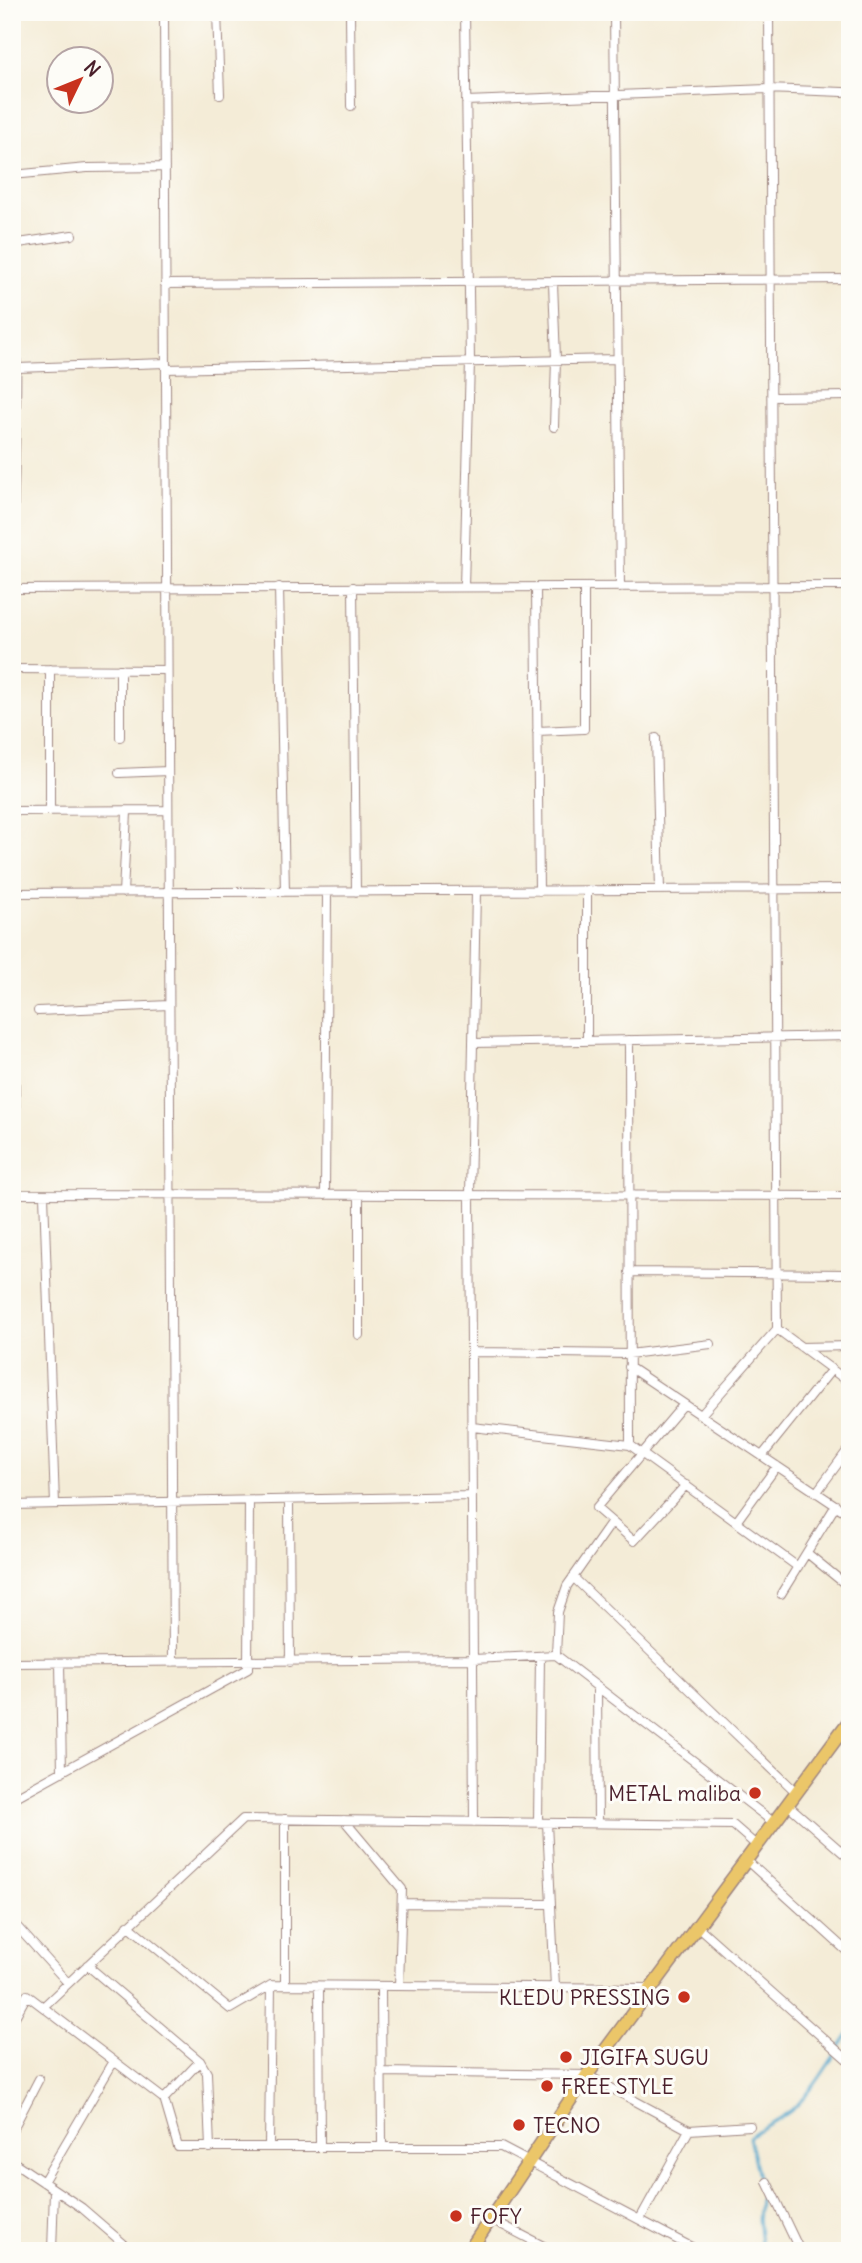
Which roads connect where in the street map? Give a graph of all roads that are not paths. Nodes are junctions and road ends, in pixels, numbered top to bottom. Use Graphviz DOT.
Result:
graph roads {
  1 [pos="164,12"];
  2 [pos="217,12"];
  3 [pos="350,12"];
  4 [pos="465,12"];
  5 [pos="614,12"];
  6 [pos="769,12"];
  7 [pos="767,89"];
  8 [pos="844,92"];
  9 [pos="617,94"];
  10 [pos="220,95"];
  11 [pos="466,101"];
  12 [pos="351,106"];
  13 [pos="165,167"];
  14 [pos="12,175"];
  15 [pos="72,235"];
  16 [pos="12,244"];
  17 [pos="850,279"];
  18 [pos="771,280"];
  19 [pos="616,281"];
  20 [pos="467,282"];
  21 [pos="165,284"];
  22 [pos="553,284"];
  23 [pos="12,291"];
  24 [pos="556,359"];
  25 [pos="617,359"];
  26 [pos="470,361"];
  27 [pos="166,366"];
  28 [pos="18,368"];
  29 [pos="850,396"];
  30 [pos="772,397"];
  31 [pos="13,399"];
  32 [pos="554,427"];
  33 [pos="13,471"];
  34 [pos="12,580"];
  35 [pos="850,586"];
  36 [pos="167,587"];
  37 [pos="279,587"];
  38 [pos="353,587"];
  39 [pos="464,587"];
  40 [pos="536,587"];
  41 [pos="584,587"];
  42 [pos="620,588"];
  43 [pos="773,588"];
  44 [pos="12,589"];
  45 [pos="12,668"];
  46 [pos="50,669"];
  47 [pos="120,669"];
  48 [pos="167,670"];
  49 [pos="537,731"];
  50 [pos="120,737"];
  51 [pos="656,738"];
  52 [pos="168,771"];
  53 [pos="119,773"];
  54 [pos="168,810"];
  55 [pos="12,811"];
  56 [pos="50,811"];
  57 [pos="127,812"];
  58 [pos="850,889"];
  59 [pos="660,890"];
  60 [pos="775,890"];
  61 [pos="476,891"];
  62 [pos="540,891"];
  63 [pos="587,891"];
  64 [pos="169,892"];
  65 [pos="285,892"];
  66 [pos="327,892"];
  67 [pos="356,892"];
  68 [pos="12,893"];
  69 [pos="123,893"];
  70 [pos="169,1005"];
  71 [pos="38,1011"];
  72 [pos="850,1036"];
  73 [pos="776,1037"];
  74 [pos="629,1040"];
  75 [pos="14,1041"];
  76 [pos="587,1041"];
  77 [pos="473,1043"];
  78 [pos="15,1195"];
  79 [pos="44,1195"];
  80 [pos="170,1195"];
  81 [pos="325,1195"];
  82 [pos="359,1195"];
  83 [pos="470,1195"];
  84 [pos="629,1196"];
  85 [pos="776,1196"];
  86 [pos="850,1196"];
  87 [pos="629,1272"];
  88 [pos="777,1274"];
  89 [pos="850,1274"];
  90 [pos="777,1329"];
  91 [pos="359,1335"];
  92 [pos="711,1344"];
  93 [pos="850,1346"];
  94 [pos="802,1347"];
  95 [pos="471,1352"];
  96 [pos="629,1354"];
  97 [pos="629,1367"];
  98 [pos="832,1369"];
  99 [pos="850,1383"];
  100 [pos="684,1404"];
  101 [pos="701,1415"];
  102 [pos="472,1427"];
  103 [pos="630,1445"];
  104 [pos="850,1447"];
  105 [pos="642,1454"];
  106 [pos="762,1456"];
  107 [pos="777,1466"];
  108 [pos="686,1485"];
  109 [pos="816,1493"];
  110 [pos="472,1496"];
  111 [pos="289,1500"];
  112 [pos="248,1502"];
  113 [pos="172,1503"];
  114 [pos="55,1504"];
  115 [pos="12,1505"];
  116 [pos="836,1506"];
  117 [pos="850,1515"];
  118 [pos="612,1522"];
  119 [pos="736,1522"];
  120 [pos="807,1553"];
  121 [pos="798,1567"];
  122 [pos="573,1577"];
  123 [pos="850,1588"];
  124 [pos="781,1594"];
  125 [pos="556,1655"];
  126 [pos="540,1656"];
  127 [pos="473,1659"];
  128 [pos="173,1662"];
  129 [pos="248,1662"];
  130 [pos="290,1662"];
  131 [pos="60,1663"];
  132 [pos="12,1664"];
  133 [pos="597,1687"];
  134 [pos="850,1720"];
  135 [pos="62,1772"];
  136 [pos="796,1792"];
  137 [pos="12,1799"];
  138 [pos="787,1804"];
  139 [pos="285,1819"];
  140 [pos="344,1820"];
  141 [pos="474,1822"];
  142 [pos="773,1822"];
  143 [pos="543,1823"];
  144 [pos="598,1823"];
  145 [pos="756,1845"];
  146 [pos="745,1859"];
  147 [pos="850,1859"];
  148 [pos="404,1903"];
  149 [pos="551,1904"];
  150 [pos="12,1921"];
  151 [pos="128,1925"];
  152 [pos="696,1925"];
  153 [pos="850,1954"];
  154 [pos="87,1965"];
  155 [pos="68,1983"];
  156 [pos="271,1985"];
  157 [pos="285,1985"];
  158 [pos="319,1986"];
  159 [pos="381,1986"];
  160 [pos="399,1986"];
  161 [pos="555,1987"];
  162 [pos="650,1988"];
  163 [pos="43,2007"];
  164 [pos="12,2022"];
  165 [pos="114,2061"];
  166 [pos="200,2061"];
  167 [pos="850,2062"];
  168 [pos="381,2072"];
  169 [pos="587,2075"];
  170 [pos="39,2079"];
  171 [pos="164,2099"];
  172 [pos="750,2126"];
  173 [pos="689,2130"];
  174 [pos="12,2131"];
  175 [pos="270,2147"];
  176 [pos="320,2147"];
  177 [pos="382,2147"];
  178 [pos="210,2148"];
  179 [pos="529,2159"];
  180 [pos="12,2161"];
  181 [pos="43,2182"];
  182 [pos="767,2182"];
  183 [pos="54,2190"];
  184 [pos="489,2218"];
  185 [pos="640,2219"];
  186 [pos="850,2248"];
  187 [pos="52,2251"];
  188 [pos="132,2251"];
  189 [pos="468,2251"];
  190 [pos="553,2251"];
  191 [pos="699,2251"];
  192 [pos="800,2251"];
  193 [pos="842,2251"];
  1 -- 13 [label="street"];
  2 -- 10 [label="street"];
  3 -- 12 [label="street"];
  4 -- 11 [label="street"];
  5 -- 9 [label="street"];
  6 -- 7 [label="street"];
  7 -- 8 [label="street"];
  7 -- 9 [label="street"];
  7 -- 18 [label="street"];
  9 -- 11 [label="street"];
  9 -- 19 [label="street"];
  11 -- 20 [label="street"];
  13 -- 14 [label="street"];
  13 -- 21 [label="street"];
  15 -- 16 [label="street"];
  17 -- 18 [label="street"];
  18 -- 19 [label="street"];
  18 -- 30 [label="street"];
  19 -- 22 [label="street"];
  19 -- 25 [label="street"];
  20 -- 21 [label="street"];
  20 -- 22 [label="street"];
  20 -- 26 [label="street"];
  21 -- 27 [label="street"];
  22 -- 24 [label="street"];
  23 -- 28 [label="street"];
  24 -- 25 [label="street"];
  24 -- 26 [label="street"];
  24 -- 32 [label="street"];
  25 -- 42 [label="street"];
  26 -- 27 [label="street"];
  26 -- 39 [label="street"];
  27 -- 28 [label="street"];
  27 -- 36 [label="street"];
  28 -- 31 [label="street"];
  29 -- 30 [label="street"];
  30 -- 43 [label="street"];
  31 -- 33 [label="street"];
  33 -- 34 [label="street"];
  35 -- 43 [label="street"];
  36 -- 37 [label="street"];
  36 -- 44 [label="street"];
  36 -- 48 [label="street"];
  37 -- 38 [label="street"];
  37 -- 65 [label="street"];
  38 -- 39 [label="street"];
  38 -- 67 [label="street"];
  39 -- 40 [label="street"];
  40 -- 41 [label="street"];
  40 -- 49 [label="street"];
  41 -- 42 [label="street"];
  41 -- 49 [label="street"];
  42 -- 43 [label="street"];
  43 -- 60 [label="street"];
  45 -- 46 [label="street"];
  46 -- 47 [label="street"];
  46 -- 56 [label="street"];
  47 -- 48 [label="street"];
  47 -- 50 [label="street"];
  48 -- 52 [label="street"];
  49 -- 62 [label="street"];
  51 -- 59 [label="street"];
  52 -- 53 [label="street"];
  52 -- 54 [label="street"];
  54 -- 57 [label="street"];
  54 -- 64 [label="street"];
  55 -- 56 [label="street"];
  56 -- 57 [label="street"];
  57 -- 69 [label="street"];
  58 -- 60 [label="street"];
  59 -- 60 [label="street"];
  59 -- 63 [label="street"];
  60 -- 73 [label="street"];
  61 -- 62 [label="street"];
  61 -- 67 [label="street"];
  61 -- 77 [label="street"];
  62 -- 63 [label="street"];
  63 -- 76 [label="street"];
  64 -- 65 [label="street"];
  64 -- 69 [label="street"];
  64 -- 70 [label="street"];
  65 -- 66 [label="street"];
  66 -- 67 [label="street"];
  66 -- 81 [label="street"];
  68 -- 69 [label="street"];
  70 -- 71 [label="street"];
  70 -- 80 [label="street"];
  72 -- 73 [label="street"];
  73 -- 74 [label="street"];
  73 -- 85 [label="street"];
  74 -- 76 [label="street"];
  74 -- 84 [label="street"];
  75 -- 78 [label="street"];
  76 -- 77 [label="street"];
  77 -- 83 [label="street"];
  78 -- 79 [label="street"];
  79 -- 80 [label="street"];
  79 -- 114 [label="street"];
  80 -- 81 [label="street"];
  80 -- 113 [label="street"];
  81 -- 82 [label="street"];
  82 -- 83 [label="street"];
  82 -- 91 [label="street"];
  83 -- 84 [label="street"];
  83 -- 95 [label="street"];
  84 -- 85 [label="street"];
  84 -- 87 [label="street"];
  85 -- 86 [label="street"];
  85 -- 88 [label="street"];
  87 -- 88 [label="street"];
  87 -- 96 [label="street"];
  88 -- 89 [label="street"];
  88 -- 90 [label="street"];
  90 -- 94 [label="street"];
  90 -- 101 [label="street"];
  92 -- 96 [label="street"];
  93 -- 94 [label="street"];
  94 -- 98 [label="street"];
  95 -- 96 [label="street"];
  95 -- 102 [label="street"];
  96 -- 97 [label="street"];
  97 -- 100 [label="street"];
  97 -- 103 [label="street"];
  98 -- 99 [label="street"];
  98 -- 106 [label="street"];
  100 -- 101 [label="street"];
  100 -- 105 [label="street"];
  101 -- 106 [label="street"];
  102 -- 103 [label="street"];
  102 -- 110 [label="street"];
  103 -- 105 [label="street"];
  104 -- 109 [label="street"];
  105 -- 108 [label="street"];
  105 -- 118 [label="street"];
  106 -- 107 [label="street"];
  107 -- 109 [label="street"];
  107 -- 119 [label="street"];
  108 -- 118 [label="street"];
  108 -- 119 [label="street"];
  109 -- 116 [label="street"];
  110 -- 111 [label="street"];
  110 -- 127 [label="street"];
  111 -- 112 [label="street"];
  111 -- 130 [label="street"];
  112 -- 113 [label="street"];
  112 -- 129 [label="street"];
  113 -- 114 [label="street"];
  113 -- 128 [label="street"];
  114 -- 115 [label="street"];
  116 -- 117 [label="street"];
  116 -- 120 [label="street"];
  118 -- 122 [label="street"];
  119 -- 121 [label="street"];
  120 -- 121 [label="street"];
  120 -- 123 [label="street"];
  121 -- 124 [label="street"];
  122 -- 125 [label="street"];
  122 -- 136 [label="street"];
  125 -- 126 [label="street"];
  125 -- 133 [label="street"];
  126 -- 127 [label="street"];
  126 -- 143 [label="street"];
  127 -- 130 [label="street"];
  127 -- 141 [label="street"];
  128 -- 129 [label="street"];
  128 -- 131 [label="street"];
  129 -- 130 [label="street"];
  129 -- 135 [label="street"];
  131 -- 132 [label="street"];
  131 -- 135 [label="street"];
  133 -- 142 [label="street"];
  133 -- 144 [label="street"];
  134 -- 136 [label="main road"];
  135 -- 137 [label="street"];
  136 -- 138 [label="main road"];
  138 -- 142 [label="main road"];
  138 -- 147 [label="street"];
  139 -- 140 [label="street"];
  139 -- 151 [label="street"];
  139 -- 157 [label="street"];
  140 -- 141 [label="street"];
  140 -- 148 [label="street"];
  141 -- 143 [label="street"];
  142 -- 145 [label="main road"];
  143 -- 144 [label="street"];
  143 -- 149 [label="street"];
  144 -- 145 [label="street"];
  145 -- 146 [label="main road"];
  146 -- 152 [label="main road"];
  146 -- 153 [label="street"];
  148 -- 149 [label="street"];
  148 -- 160 [label="street"];
  149 -- 161 [label="street"];
  150 -- 155 [label="street"];
  151 -- 154 [label="street"];
  151 -- 156 [label="street"];
  152 -- 162 [label="main road"];
  152 -- 167 [label="street"];
  154 -- 155 [label="street"];
  154 -- 166 [label="street"];
  155 -- 163 [label="street"];
  156 -- 157 [label="street"];
  156 -- 175 [label="street"];
  157 -- 158 [label="street"];
  158 -- 159 [label="street"];
  158 -- 176 [label="street"];
  159 -- 160 [label="street"];
  159 -- 168 [label="street"];
  160 -- 161 [label="street"];
  161 -- 162 [label="street"];
  162 -- 169 [label="main road"];
  163 -- 164 [label="street"];
  163 -- 165 [label="street"];
  165 -- 171 [label="street"];
  165 -- 181 [label="street"];
  166 -- 171 [label="street"];
  166 -- 178 [label="street"];
  168 -- 169 [label="street"];
  168 -- 177 [label="street"];
  169 -- 173 [label="street"];
  169 -- 179 [label="main road"];
  170 -- 174 [label="street"];
  171 -- 178 [label="street"];
  172 -- 173 [label="street"];
  173 -- 185 [label="street"];
  175 -- 176 [label="street"];
  175 -- 178 [label="street"];
  176 -- 177 [label="street"];
  177 -- 179 [label="street"];
  179 -- 184 [label="main road"];
  179 -- 185 [label="street"];
  180 -- 181 [label="street"];
  181 -- 183 [label="street"];
  182 -- 192 [label="street"];
  183 -- 187 [label="street"];
  183 -- 188 [label="street"];
  184 -- 189 [label="main road"];
  184 -- 190 [label="street"];
  185 -- 191 [label="street"];
  186 -- 193 [label="street"];
}
